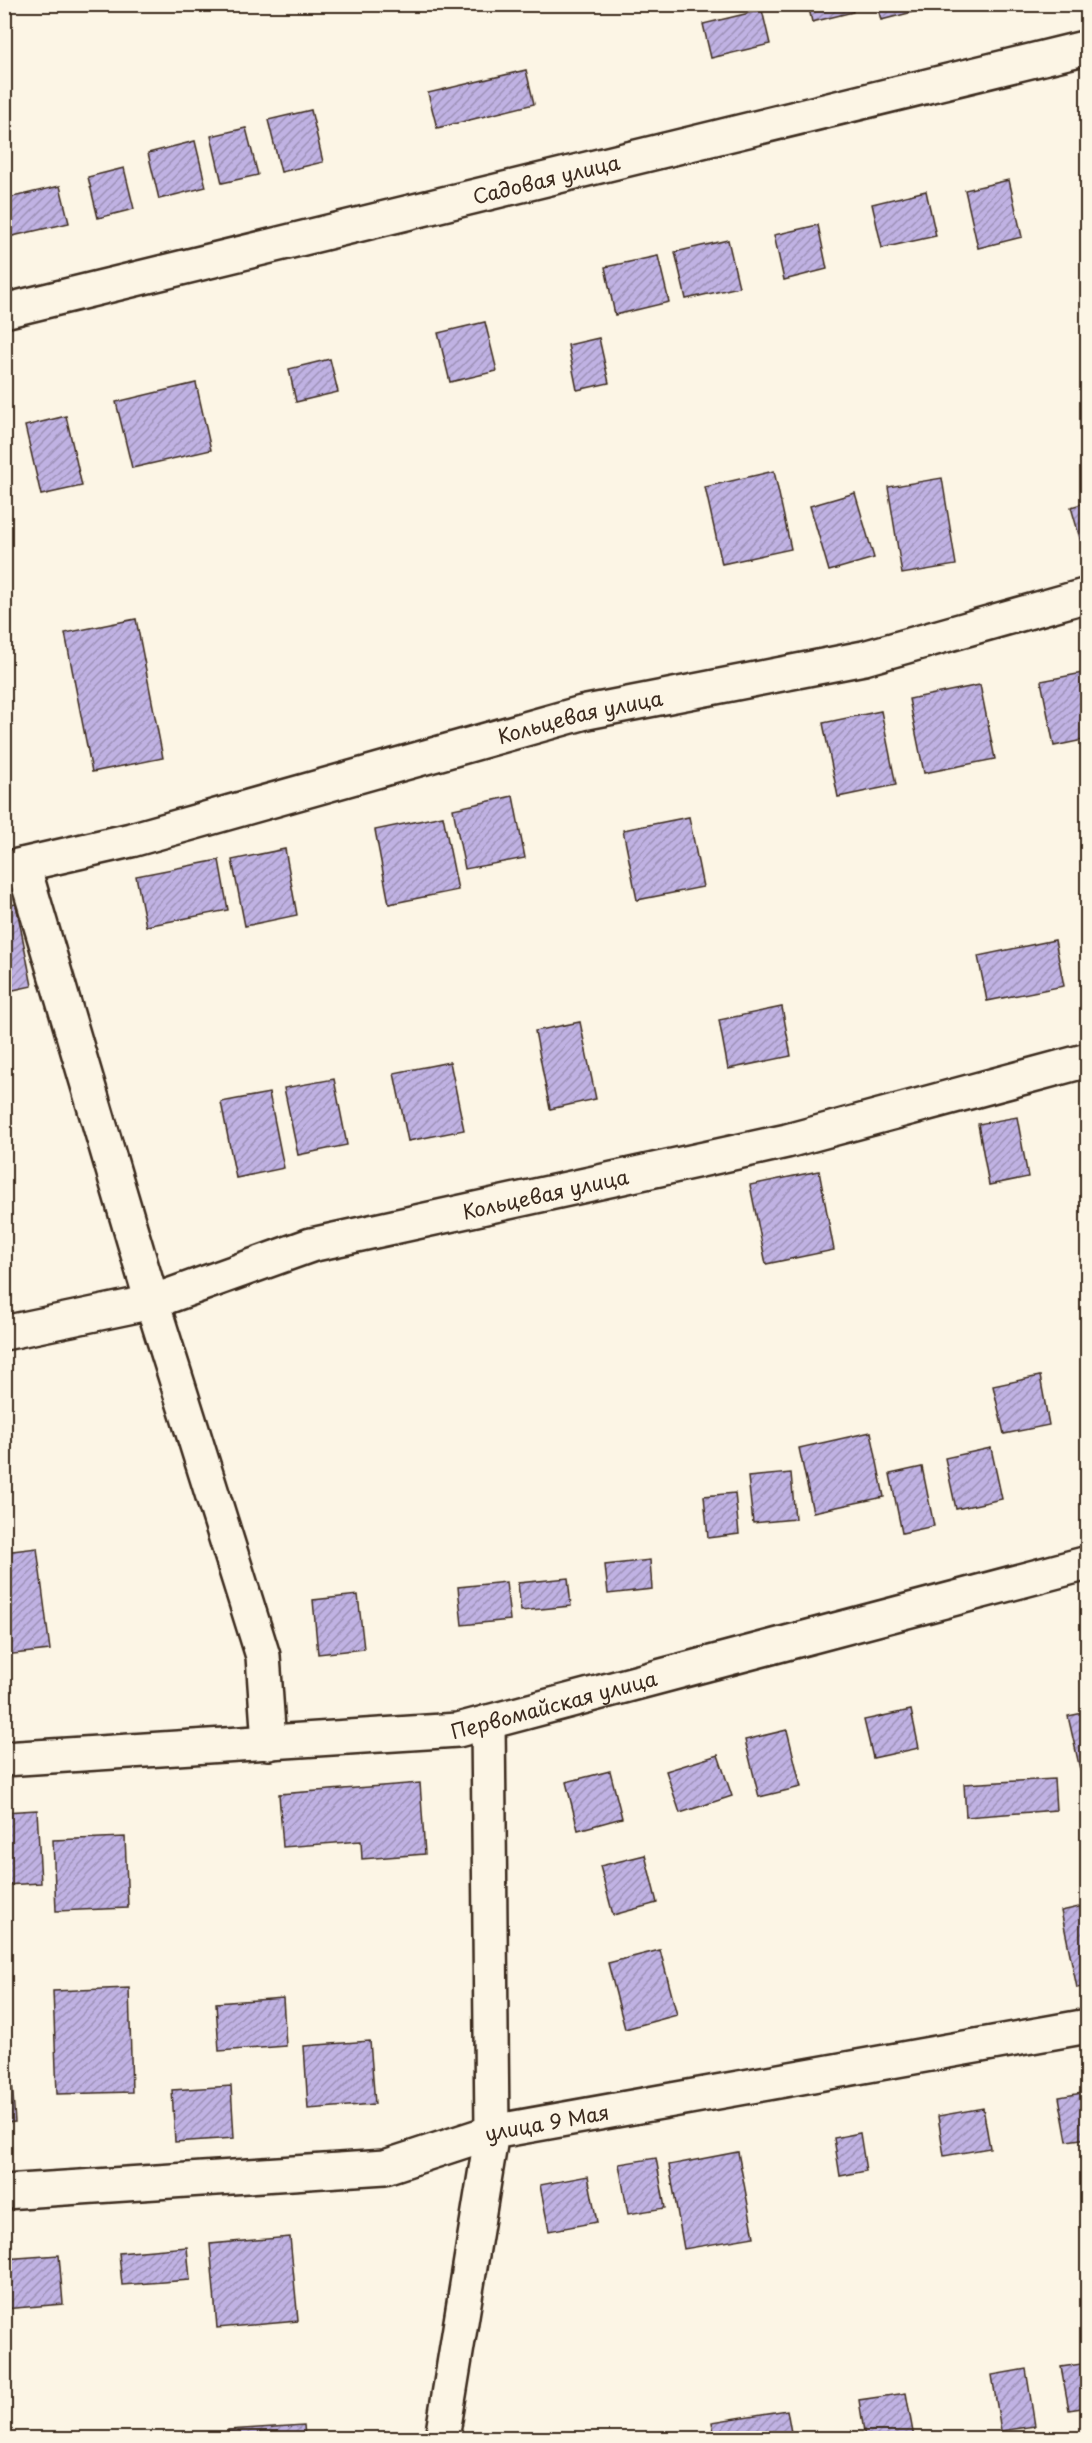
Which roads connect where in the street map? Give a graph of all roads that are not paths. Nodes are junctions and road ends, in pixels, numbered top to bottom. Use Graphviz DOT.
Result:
graph roads {
  1 [pos="1088,46"];
  2 [pos="4,311"];
  3 [pos="1088,595"];
  4 [pos="14,867"];
  5 [pos="1088,1060"];
  6 [pos="152,1302"];
  7 [pos="4,1333"];
  8 [pos="1088,1563"];
  9 [pos="488,1722"];
  10 [pos="269,1743"];
  11 [pos="4,1759"];
  12 [pos="1088,2026"];
  13 [pos="492,2132"];
  14 [pos="4,2192"];
  15 [pos="442,2439"];
  1 -- 2 [label="street, Садовая улица"];
  3 -- 4 [label="street, Кольцевая улица"];
  4 -- 6 [label="street"];
  5 -- 6 [label="street, Кольцевая улица"];
  6 -- 7 [label="street, Кольцевая улица"];
  6 -- 10 [label="street"];
  8 -- 9 [label="street, Первомайская улица"];
  9 -- 10 [label="street, Первомайская улица"];
  9 -- 13 [label="street"];
  10 -- 11 [label="street, Первомайская улица"];
  12 -- 13 [label="street, улица 9 Мая"];
  13 -- 14 [label="street, улица 9 Мая"];
  13 -- 15 [label="street"];
}
